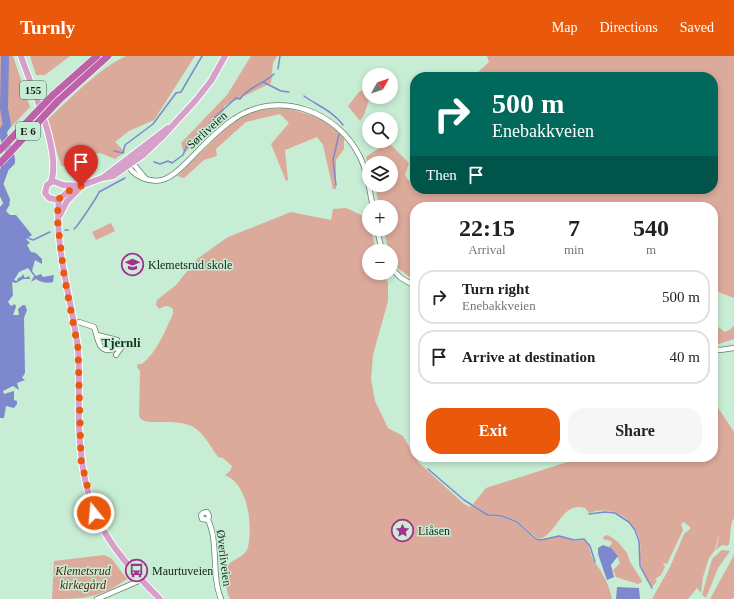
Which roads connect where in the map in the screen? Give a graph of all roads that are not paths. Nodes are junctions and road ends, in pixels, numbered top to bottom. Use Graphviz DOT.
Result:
graph roads {
  1 [pos="21,56"];
  2 [pos="112,56"];
  3 [pos="225,56"];
  4 [pos="103,57"];
  5 [pos="55,98"];
  6 [pos="171,127"];
  7 [pos="0,150"];
  8 [pos="127,159"];
  9 [pos="0,162"];
  10 [pos="53,164"];
  11 [pos="131,164"];
  12 [pos="102,178"];
  13 [pos="51,182"];
  14 [pos="60,183"];
  15 [pos="83,185"];
  16 [pos="64,193"];
  17 [pos="59,199"];
  18 [pos="52,200"];
  19 [pos="371,200"];
  20 [pos="58,219"];
  21 [pos="398,275"];
  22 [pos="410,283"];
  23 [pos="80,322"];
  24 [pos="97,335"];
  25 [pos="117,340"];
  26 [pos="734,348"];
  27 [pos="718,350"];
  28 [pos="116,355"];
  29 [pos="208,520"];
  30 [pos="141,580"];
  31 [pos="97,599"];
  32 [pos="160,599"];
  33 [pos="221,599"];
  1 -- 10 [label="main road, 155"];
  2 -- 4 [label="highway, E 6"];
  3 -- 6 [label="main road"];
  4 -- 5 [label="highway, E 6"];
  5 -- 7 [label="highway, E 6, bridge"];
  5 -- 9 [label="highway, E 6, bridge"];
  6 -- 8 [label="main road"];
  6 -- 11 [label="main road"];
  8 -- 11 [label="street, Sørliveien"];
  8 -- 12 [label="main road"];
  10 -- 13 [label="main road, 155"];
  10 -- 14 [label="main road, 155"];
  11 -- 12 [label="main road"];
  11 -- 19 [label="street, Sørliveien"];
  12 -- 15 [label="main road"];
  13 -- 14 [label="main road"];
  13 -- 18 [label="main road, 155"];
  14 -- 15 [label="main road"];
  14 -- 16 [label="main road, 155"];
  15 -- 16 [label="main road"];
  15 -- 20 [label="main road"];
  16 -- 17 [label="main road"];
  17 -- 18 [label="main road"];
  17 -- 20 [label="main road, 155"];
  18 -- 20 [label="main road, 155"];
  20 -- 30 [label="main road, 155"];
  21 -- 22 [label="street"];
  23 -- 24 [label="street"];
  24 -- 25 [label="street"];
  24 -- 28 [label="street"];
  26 -- 27 [label="street"];
  29 -- 33 [label="street, Øverliveien"];
  30 -- 31 [label="street"];
  30 -- 32 [label="main road, 155"];
}
